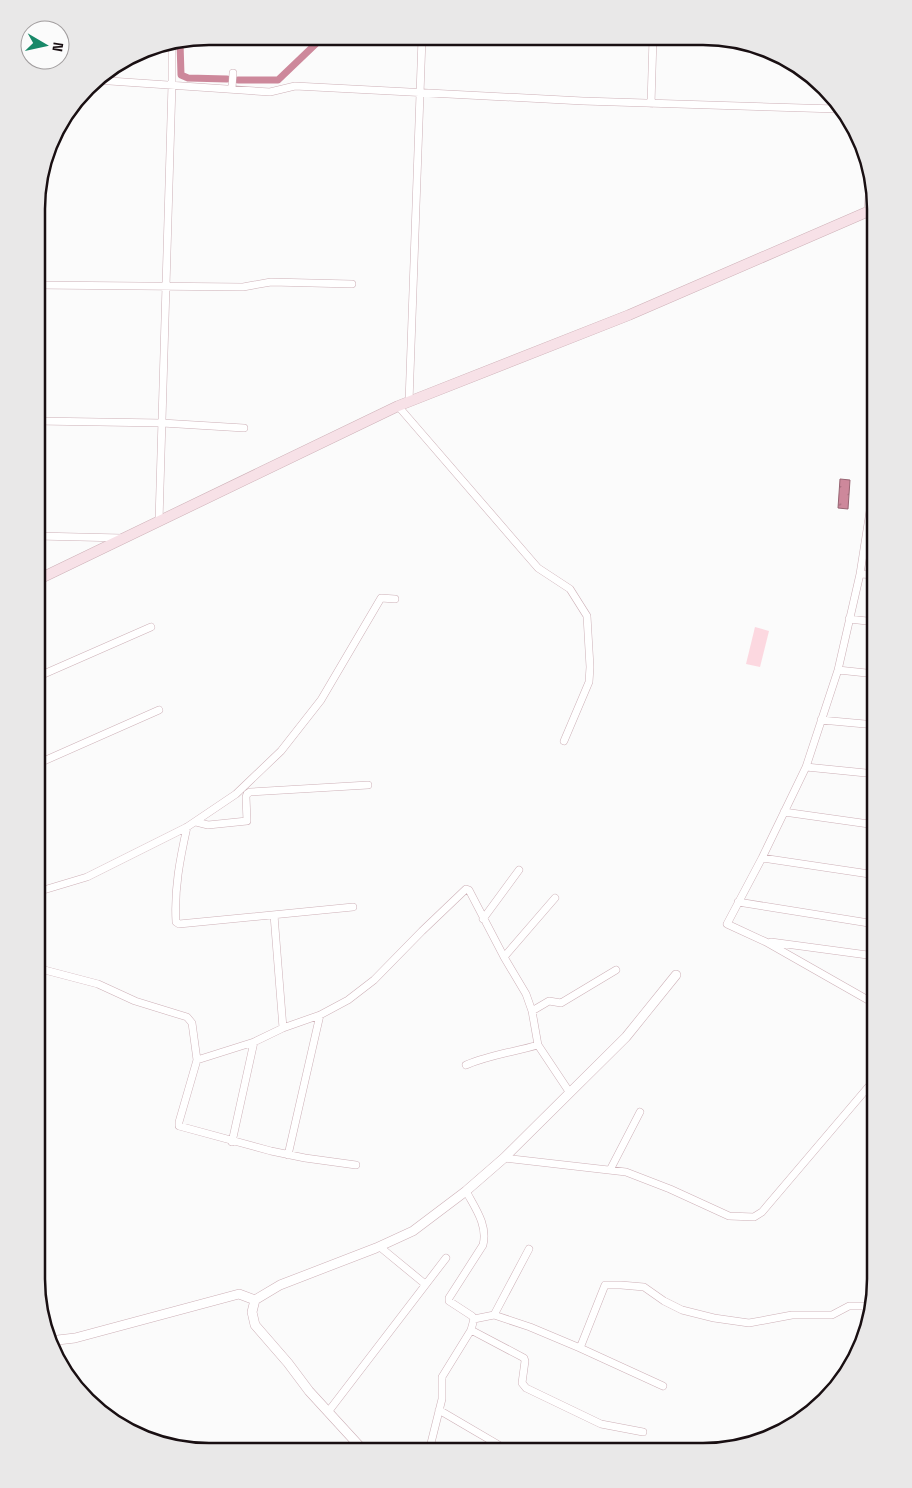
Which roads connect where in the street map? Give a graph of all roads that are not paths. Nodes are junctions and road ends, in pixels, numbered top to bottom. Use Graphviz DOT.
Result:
graph roads {
  1 [pos="422,45"];
  2 [pos="653,45"];
  3 [pos="172,50"];
  4 [pos="233,73"];
  5 [pos="108,81"];
  6 [pos="172,84"];
  7 [pos="232,88"];
  8 [pos="420,93"];
  9 [pos="651,104"];
  10 [pos="833,109"];
  11 [pos="867,212"];
  12 [pos="352,284"];
  13 [pos="45,285"];
  14 [pos="167,287"];
  15 [pos="409,402"];
  16 [pos="398,406"];
  17 [pos="45,421"];
  18 [pos="162,423"];
  19 [pos="244,428"];
  20 [pos="159,521"];
  21 [pos="867,530"];
  22 [pos="45,536"];
  23 [pos="122,538"];
  24 [pos="860,574"];
  25 [pos="867,574"];
  26 [pos="45,576"];
  27 [pos="395,599"];
  28 [pos="850,619"];
  29 [pos="867,621"];
  30 [pos="151,627"];
  31 [pos="838,670"];
  32 [pos="45,673"];
  33 [pos="867,673"];
  34 [pos="159,710"];
  35 [pos="822,720"];
  36 [pos="867,724"];
  37 [pos="564,741"];
  38 [pos="45,760"];
  39 [pos="806,768"];
  40 [pos="867,773"];
  41 [pos="368,785"];
  42 [pos="784,812"];
  43 [pos="196,822"];
  44 [pos="867,824"];
  45 [pos="188,827"];
  46 [pos="762,858"];
  47 [pos="519,870"];
  48 [pos="867,874"];
  49 [pos="45,890"];
  50 [pos="555,898"];
  51 [pos="738,902"];
  52 [pos="354,907"];
  53 [pos="274,915"];
  54 [pos="483,919"];
  55 [pos="867,923"];
  56 [pos="766,942"];
  57 [pos="867,955"];
  58 [pos="504,957"];
  59 [pos="45,970"];
  60 [pos="616,970"];
  61 [pos="676,975"];
  62 [pos="867,999"];
  63 [pos="532,1011"];
  64 [pos="320,1015"];
  65 [pos="283,1028"];
  66 [pos="254,1042"];
  67 [pos="538,1045"];
  68 [pos="197,1060"];
  69 [pos="466,1065"];
  70 [pos="867,1088"];
  71 [pos="570,1093"];
  72 [pos="640,1112"];
  73 [pos="232,1142"];
  74 [pos="288,1155"];
  75 [pos="504,1158"];
  76 [pos="356,1165"];
  77 [pos="610,1170"];
  78 [pos="466,1191"];
  79 [pos="380,1247"];
  80 [pos="529,1249"];
  81 [pos="446,1258"];
  82 [pos="425,1284"];
  83 [pos="254,1300"];
  84 [pos="865,1307"];
  85 [pos="494,1315"];
  86 [pos="474,1319"];
  87 [pos="471,1330"];
  88 [pos="57,1340"];
  89 [pos="580,1348"];
  90 [pos="664,1386"];
  91 [pos="439,1410"];
  92 [pos="328,1412"];
  93 [pos="643,1432"];
  94 [pos="357,1443"];
  95 [pos="432,1443"];
  96 [pos="495,1443"];
  1 -- 8 [label="street"];
  2 -- 9 [label="street"];
  3 -- 6 [label="street"];
  4 -- 7 [label="street"];
  5 -- 6 [label="street"];
  6 -- 7 [label="street"];
  6 -- 14 [label="street"];
  7 -- 8 [label="street"];
  8 -- 9 [label="street"];
  8 -- 15 [label="street"];
  9 -- 10 [label="street"];
  11 -- 15 [label="main road"];
  12 -- 14 [label="street"];
  13 -- 14 [label="street"];
  14 -- 18 [label="street"];
  15 -- 16 [label="main road"];
  16 -- 20 [label="main road"];
  16 -- 37 [label="street"];
  17 -- 18 [label="street"];
  18 -- 19 [label="street"];
  18 -- 20 [label="street"];
  20 -- 23 [label="main road"];
  21 -- 24 [label="street"];
  22 -- 23 [label="street"];
  23 -- 26 [label="main road"];
  24 -- 25 [label="street"];
  24 -- 28 [label="street"];
  27 -- 43 [label="street"];
  28 -- 29 [label="street"];
  28 -- 31 [label="street"];
  30 -- 32 [label="street"];
  31 -- 33 [label="street"];
  31 -- 35 [label="street"];
  34 -- 38 [label="street"];
  35 -- 36 [label="street"];
  35 -- 39 [label="street"];
  39 -- 40 [label="street"];
  39 -- 42 [label="street"];
  41 -- 43 [label="street"];
  42 -- 44 [label="street"];
  42 -- 46 [label="street"];
  43 -- 45 [label="street"];
  45 -- 49 [label="street"];
  45 -- 53 [label="street"];
  46 -- 48 [label="street"];
  46 -- 51 [label="street"];
  47 -- 54 [label="street"];
  50 -- 58 [label="street"];
  51 -- 55 [label="street"];
  51 -- 56 [label="street"];
  52 -- 53 [label="street"];
  53 -- 65 [label="street"];
  54 -- 58 [label="street"];
  54 -- 64 [label="street"];
  56 -- 57 [label="street"];
  56 -- 62 [label="street"];
  58 -- 63 [label="street"];
  59 -- 68 [label="street"];
  60 -- 63 [label="street"];
  61 -- 71 [label="street"];
  63 -- 67 [label="street"];
  64 -- 65 [label="street"];
  64 -- 74 [label="street"];
  65 -- 66 [label="street"];
  66 -- 68 [label="street"];
  66 -- 73 [label="street"];
  67 -- 69 [label="street"];
  67 -- 71 [label="street"];
  68 -- 73 [label="street"];
  70 -- 77 [label="street"];
  71 -- 75 [label="street"];
  72 -- 77 [label="street"];
  73 -- 74 [label="street"];
  74 -- 76 [label="street"];
  75 -- 77 [label="street"];
  75 -- 78 [label="street"];
  78 -- 79 [label="street"];
  78 -- 86 [label="street"];
  79 -- 82 [label="street"];
  79 -- 83 [label="street"];
  80 -- 85 [label="street"];
  81 -- 82 [label="street"];
  82 -- 92 [label="street"];
  83 -- 88 [label="street"];
  83 -- 92 [label="street"];
  84 -- 89 [label="street"];
  85 -- 86 [label="street"];
  85 -- 89 [label="street"];
  86 -- 87 [label="street"];
  87 -- 91 [label="street"];
  87 -- 93 [label="street"];
  89 -- 90 [label="street"];
  91 -- 95 [label="street"];
  91 -- 96 [label="street"];
  92 -- 94 [label="street"];
}
